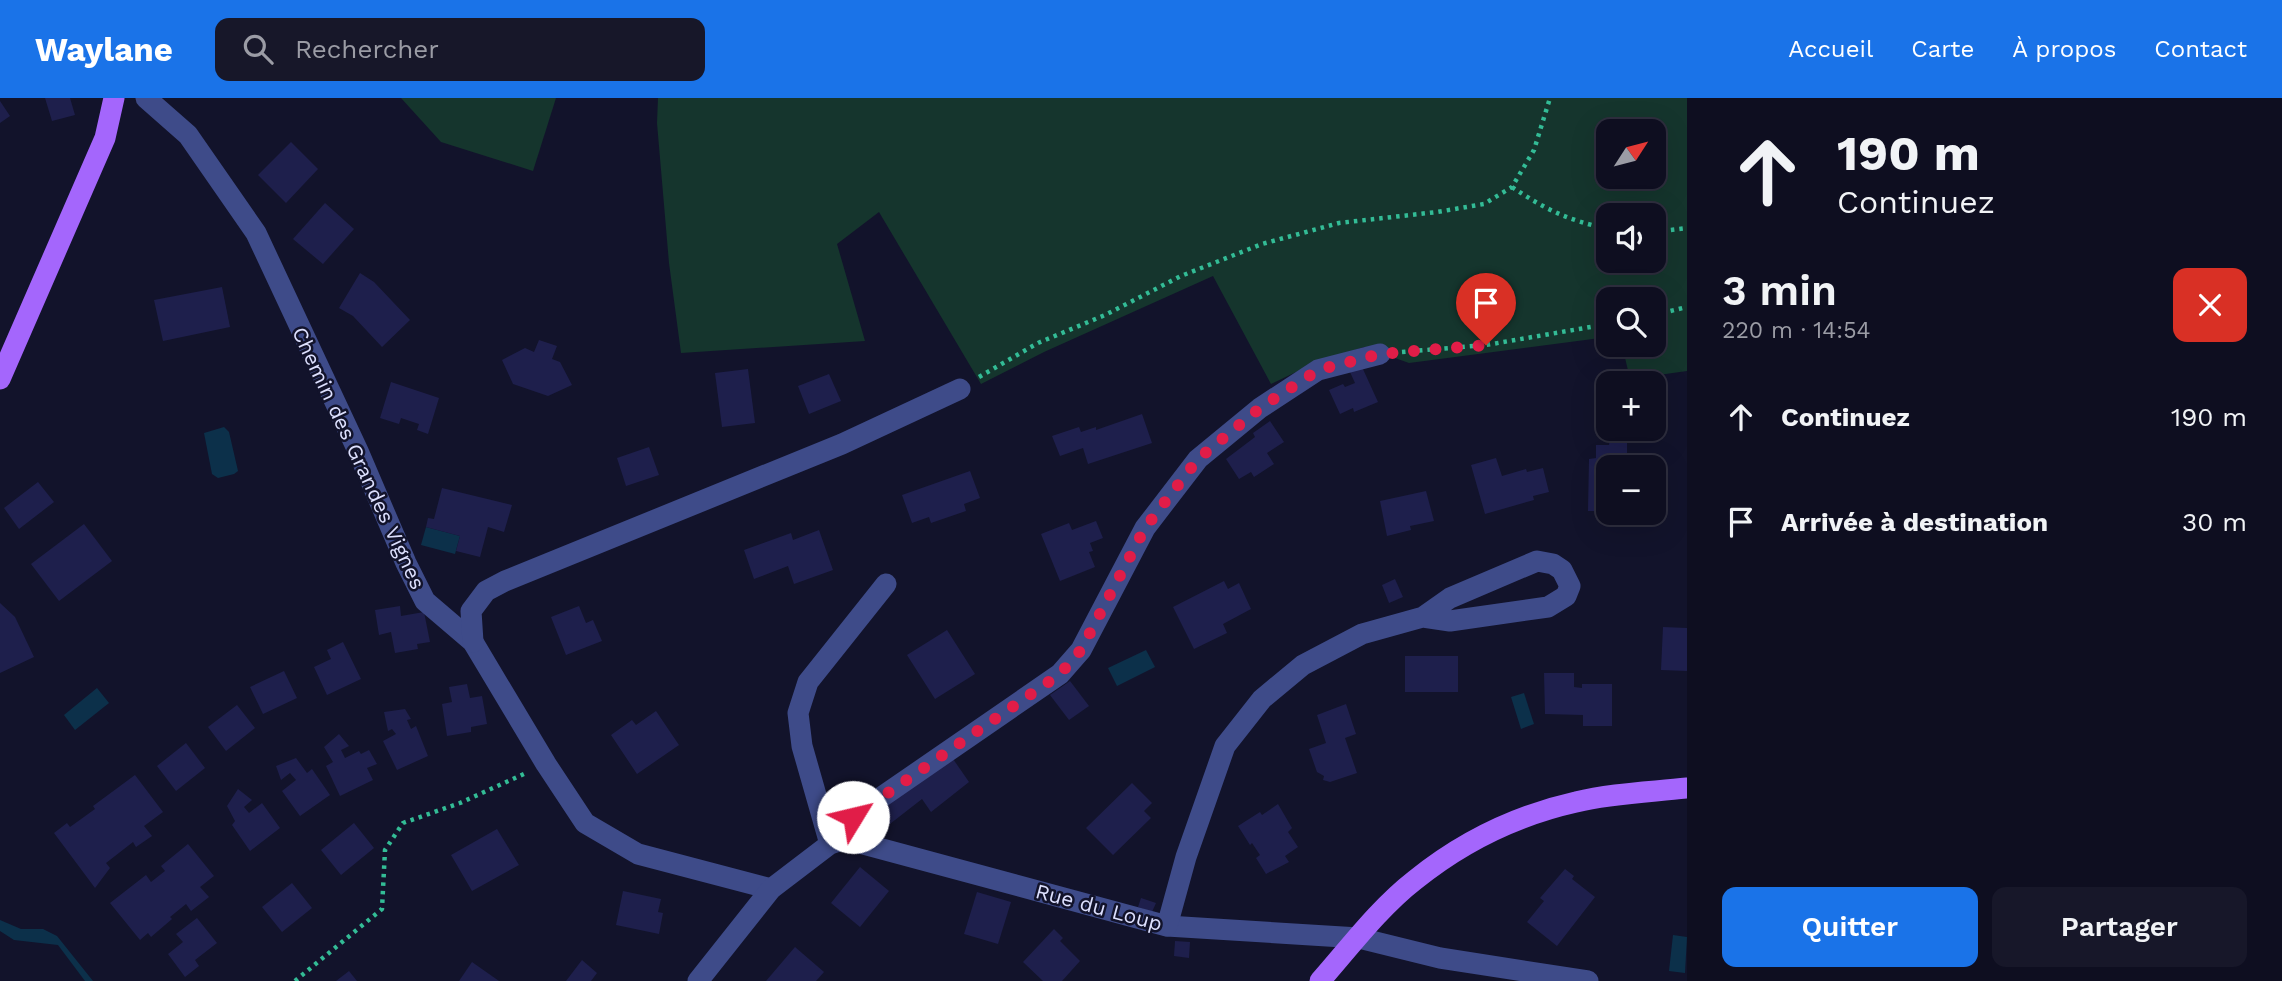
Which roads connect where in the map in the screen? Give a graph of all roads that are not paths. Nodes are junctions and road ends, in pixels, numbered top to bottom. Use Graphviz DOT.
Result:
graph roads {
  1 [pos="114,98"];
  2 [pos="146,98"];
  3 [pos="1380,354"];
  4 [pos="0,379"];
  5 [pos="960,389"];
  6 [pos="886,584"];
  7 [pos="1423,617"];
  8 [pos="473,642"];
  9 [pos="1687,788"];
  10 [pos="837,842"];
  11 [pos="771,889"];
  12 [pos="1167,926"];
  13 [pos="1359,938"];
  14 [pos="698,981"];
  15 [pos="1320,981"];
  16 [pos="1588,981"];
  1 -- 4 [label="main road"];
  2 -- 8 [label="street, Chemin des Grandes Vignes"];
  3 -- 10 [label="street"];
  5 -- 8 [label="street"];
  6 -- 10 [label="street"];
  7 -- 7 [label="street"];
  7 -- 12 [label="street"];
  8 -- 11 [label="street, Chemin des Grandes Vignes"];
  9 -- 13 [label="main road"];
  10 -- 11 [label="street"];
  10 -- 12 [label="street, Rue du Loup"];
  11 -- 14 [label="street"];
  12 -- 13 [label="street, Rue du Loup"];
  13 -- 15 [label="main road"];
  13 -- 16 [label="street, Rue du Loup"];
}
